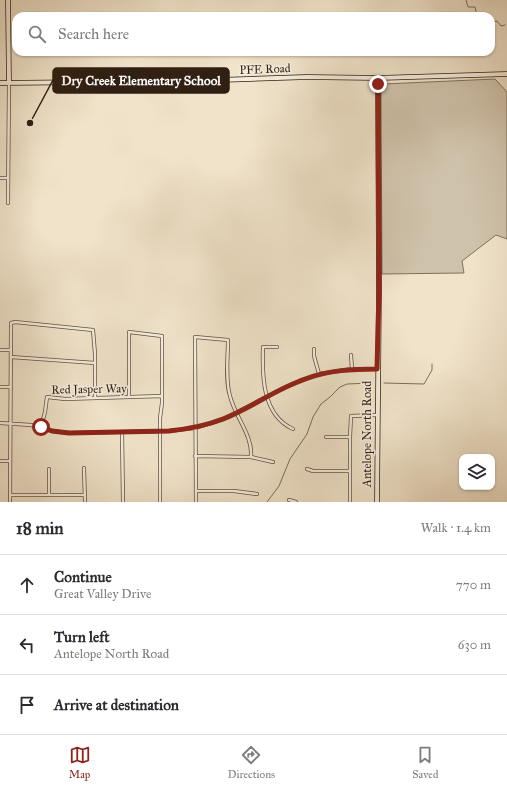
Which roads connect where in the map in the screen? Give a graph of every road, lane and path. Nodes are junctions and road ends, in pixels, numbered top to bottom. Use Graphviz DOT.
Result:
graph roads {
  1 [pos="8,0"];
  2 [pos="507,74"];
  3 [pos="378,78"];
  4 [pos="9,83"];
  5 [pos="0,84"];
  6 [pos="0,178"];
  7 [pos="8,178"];
  8 [pos="8,203"];
  9 [pos="277,347"];
  10 [pos="314,349"];
  11 [pos="0,350"];
  12 [pos="10,350"];
  13 [pos="351,355"];
  14 [pos="11,357"];
  15 [pos="95,364"];
  16 [pos="352,369"];
  17 [pos="377,369"];
  18 [pos="319,374"];
  19 [pos="0,387"];
  20 [pos="11,387"];
  21 [pos="162,396"];
  22 [pos="95,397"];
  23 [pos="129,397"];
  24 [pos="267,397"];
  25 [pos="236,412"];
  26 [pos="377,415"];
  27 [pos="0,423"];
  28 [pos="11,424"];
  29 [pos="41,427"];
  30 [pos="195,428"];
  31 [pos="293,428"];
  32 [pos="160,431"];
  33 [pos="122,432"];
  34 [pos="326,437"];
  35 [pos="350,437"];
  36 [pos="195,456"];
  37 [pos="251,457"];
  38 [pos="0,461"];
  39 [pos="10,461"];
  40 [pos="273,462"];
  41 [pos="84,468"];
  42 [pos="49,469"];
  43 [pos="307,469"];
  44 [pos="350,471"];
  45 [pos="196,491"];
  46 [pos="49,494"];
  47 [pos="257,494"];
  48 [pos="10,495"];
  49 [pos="85,495"];
  50 [pos="289,500"];
  51 [pos="10,502"];
  52 [pos="85,502"];
  53 [pos="123,502"];
  54 [pos="160,502"];
  55 [pos="196,502"];
  56 [pos="296,502"];
  57 [pos="350,502"];
  58 [pos="377,502"];
  1 -- 4 [label="main road"];
  2 -- 3 [label="main road, PFE Road"];
  3 -- 4 [label="main road, PFE Road"];
  3 -- 17 [label="main road, Antelope North Road"];
  4 -- 5 [label="main road, PFE Road"];
  4 -- 7 [label="street"];
  6 -- 7 [label="street"];
  7 -- 8 [label="street"];
  9 -- 24 [label="street"];
  10 -- 18 [label="street"];
  11 -- 12 [label="street"];
  12 -- 14 [label="street"];
  12 -- 15 [label="street"];
  13 -- 16 [label="street"];
  14 -- 15 [label="street"];
  14 -- 20 [label="street"];
  15 -- 22 [label="street"];
  16 -- 17 [label="street"];
  16 -- 18 [label="street"];
  17 -- 26 [label="main road, Antelope North Road"];
  18 -- 24 [label="street"];
  19 -- 20 [label="street"];
  20 -- 28 [label="street"];
  21 -- 23 [label="street, Red Jasper Way"];
  21 -- 23 [label="street"];
  21 -- 32 [label="street"];
  22 -- 23 [label="street, Red Jasper Way"];
  22 -- 29 [label="street, Red Jasper Way"];
  24 -- 25 [label="street"];
  24 -- 31 [label="street"];
  25 -- 30 [label="street"];
  25 -- 30 [label="street"];
  25 -- 37 [label="street"];
  26 -- 35 [label="street"];
  26 -- 58 [label="main road, Antelope North Road"];
  27 -- 28 [label="street"];
  28 -- 29 [label="street"];
  28 -- 39 [label="street"];
  29 -- 33 [label="street"];
  30 -- 32 [label="street"];
  30 -- 36 [label="street"];
  32 -- 33 [label="street"];
  32 -- 54 [label="street"];
  33 -- 53 [label="street"];
  34 -- 35 [label="street"];
  35 -- 44 [label="street"];
  36 -- 37 [label="street"];
  36 -- 45 [label="street"];
  37 -- 40 [label="street"];
  38 -- 39 [label="street"];
  39 -- 48 [label="street"];
  41 -- 49 [label="street"];
  42 -- 46 [label="street"];
  43 -- 44 [label="street"];
  44 -- 57 [label="street"];
  45 -- 47 [label="street"];
  45 -- 55 [label="street"];
  46 -- 48 [label="street"];
  46 -- 49 [label="street"];
  48 -- 51 [label="street"];
  49 -- 52 [label="street"];
  50 -- 56 [label="street"];
}
